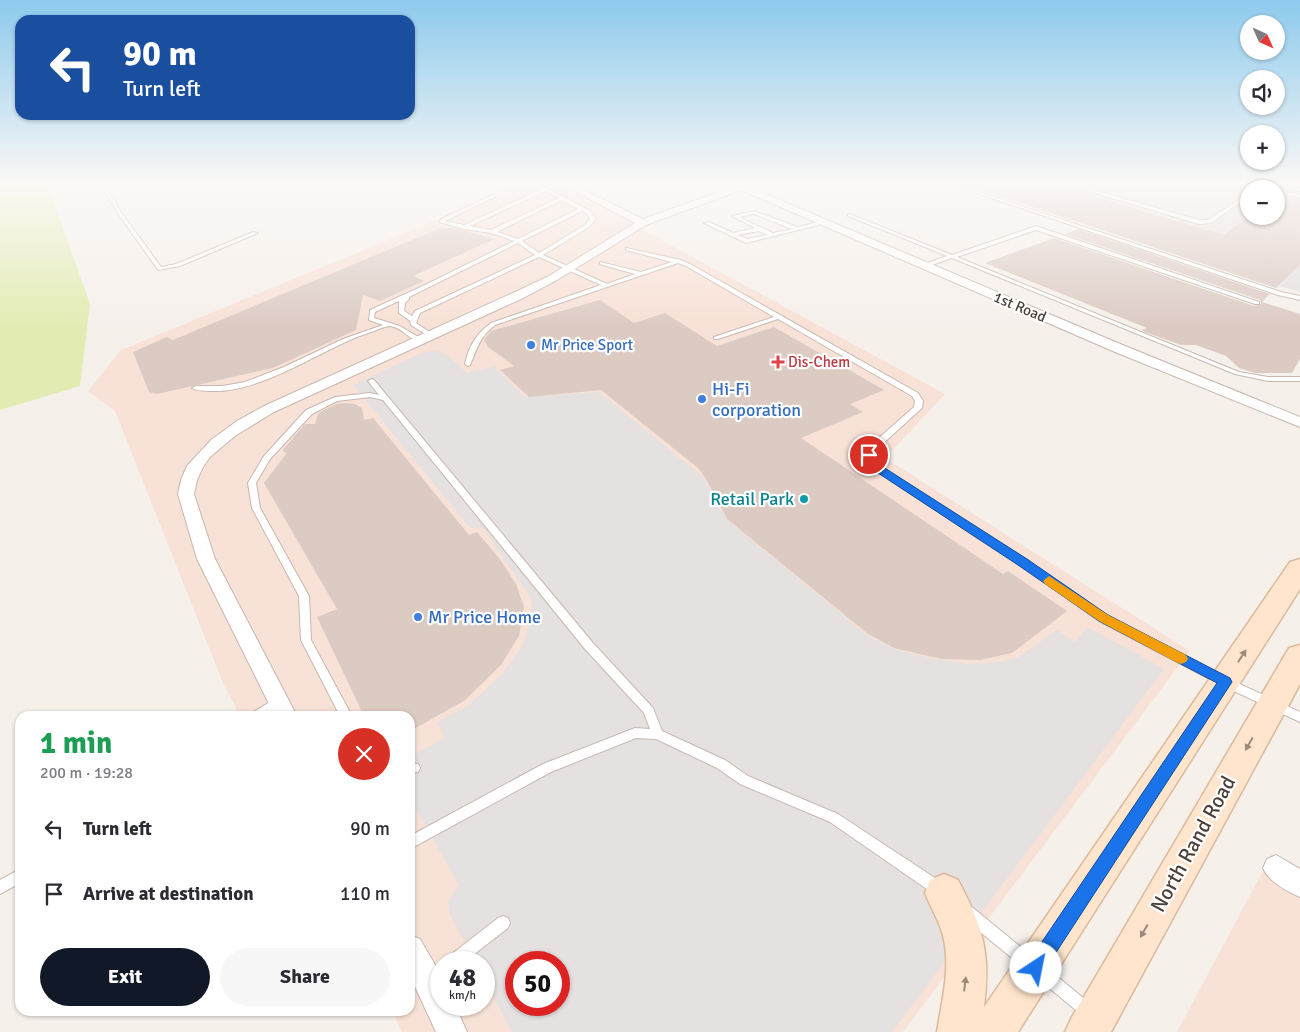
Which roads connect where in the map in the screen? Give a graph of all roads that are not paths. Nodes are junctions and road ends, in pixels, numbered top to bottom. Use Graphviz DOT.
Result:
graph roads {
  1 [pos="133,231"];
  2 [pos="487,231"];
  3 [pos="536,231"];
  4 [pos="578,231"];
  5 [pos="630,231"];
  6 [pos="723,231"];
  7 [pos="751,231"];
  8 [pos="764,231"];
  9 [pos="789,231"];
  10 [pos="842,231"];
  11 [pos="890,231"];
  12 [pos="1027,231"];
  13 [pos="1045,231"];
  14 [pos="1093,231"];
  15 [pos="492,232"];
  16 [pos="255,234"];
  17 [pos="772,235"];
  18 [pos="732,236"];
  19 [pos="517,240"];
  20 [pos="628,249"];
  21 [pos="538,255"];
  22 [pos="953,257"];
  23 [pos="679,261"];
  24 [pos="602,263"];
  25 [pos="924,266"];
  26 [pos="569,268"];
  27 [pos="642,274"];
  28 [pos="607,286"];
  29 [pos="411,295"];
  30 [pos="1300,298"];
  31 [pos="1257,303"];
  32 [pos="779,318"];
  33 [pos="413,320"];
  34 [pos="388,325"];
  35 [pos="427,338"];
  36 [pos="716,338"];
  37 [pos="468,364"];
  38 [pos="1300,379"];
  39 [pos="372,381"];
  40 [pos="196,388"];
  41 [pos="386,398"];
  42 [pos="1300,422"];
  43 [pos="1300,568"];
  44 [pos="1300,656"];
  45 [pos="1225,682"];
  46 [pos="278,701"];
  47 [pos="263,711"];
  48 [pos="283,711"];
  49 [pos="343,711"];
  50 [pos="1286,711"];
  51 [pos="657,734"];
  52 [pos="415,839"];
  53 [pos="1276,868"];
  54 [pos="15,878"];
  55 [pos="1300,884"];
  56 [pos="0,888"];
  57 [pos="944,893"];
  58 [pos="504,923"];
  59 [pos="467,951"];
  60 [pos="415,955"];
  61 [pos="1036,968"];
  62 [pos="430,971"];
  63 [pos="447,1016"];
  64 [pos="1091,1025"];
  65 [pos="452,1032"];
  66 [pos="959,1032"];
  67 [pos="993,1032"];
  1 -- 16 [label="lane"];
  2 -- 15 [label="lane"];
  3 -- 19 [label="lane"];
  4 -- 21 [label="lane"];
  5 -- 26 [label="street"];
  6 -- 18 [label="lane"];
  7 -- 18 [label="lane"];
  8 -- 17 [label="lane"];
  9 -- 17 [label="lane"];
  10 -- 25 [label="street, 1st Road"];
  11 -- 22 [label="lane"];
  12 -- 22 [label="lane"];
  13 -- 31 [label="lane"];
  14 -- 30 [label="lane"];
  15 -- 19 [label="lane"];
  17 -- 18 [label="lane"];
  19 -- 21 [label="lane"];
  19 -- 29 [label="lane"];
  20 -- 23 [label="lane"];
  21 -- 26 [label="lane"];
  21 -- 33 [label="lane"];
  22 -- 25 [label="lane"];
  22 -- 38 [label="lane"];
  23 -- 27 [label="lane"];
  23 -- 32 [label="lane"];
  24 -- 27 [label="lane"];
  25 -- 42 [label="street, 1st Road"];
  26 -- 28 [label="lane"];
  26 -- 35 [label="street"];
  27 -- 28 [label="lane"];
  28 -- 37 [label="lane"];
  29 -- 33 [label="lane"];
  29 -- 34 [label="lane"];
  32 -- 36 [label="lane"];
  32 -- 45 [label="lane"];
  33 -- 35 [label="lane"];
  34 -- 35 [label="lane"];
  34 -- 40 [label="lane"];
  35 -- 46 [label="street"];
  39 -- 41 [label="lane"];
  41 -- 49 [label="lane"];
  41 -- 51 [label="lane"];
  45 -- 43 [label="main road, one-way"];
  44 -- 50 [label="main road, North Rand Road"];
  45 -- 50 [label="lane"];
  45 -- 61 [label="main road"];
  46 -- 47 [label="lane"];
  46 -- 48 [label="street"];
  50 -- 64 [label="main road, North Rand Road, one-way"];
  51 -- 52 [label="lane"];
  51 -- 57 [label="lane"];
  53 -- 55 [label="street"];
  54 -- 56 [label="lane"];
  57 -- 61 [label="lane"];
  66 -- 57 [label="main road, one-way"];
  58 -- 59 [label="lane"];
  60 -- 62 [label="street"];
  61 -- 64 [label="lane"];
  61 -- 67 [label="main road"];
  63 -- 65 [label="street"];
}
